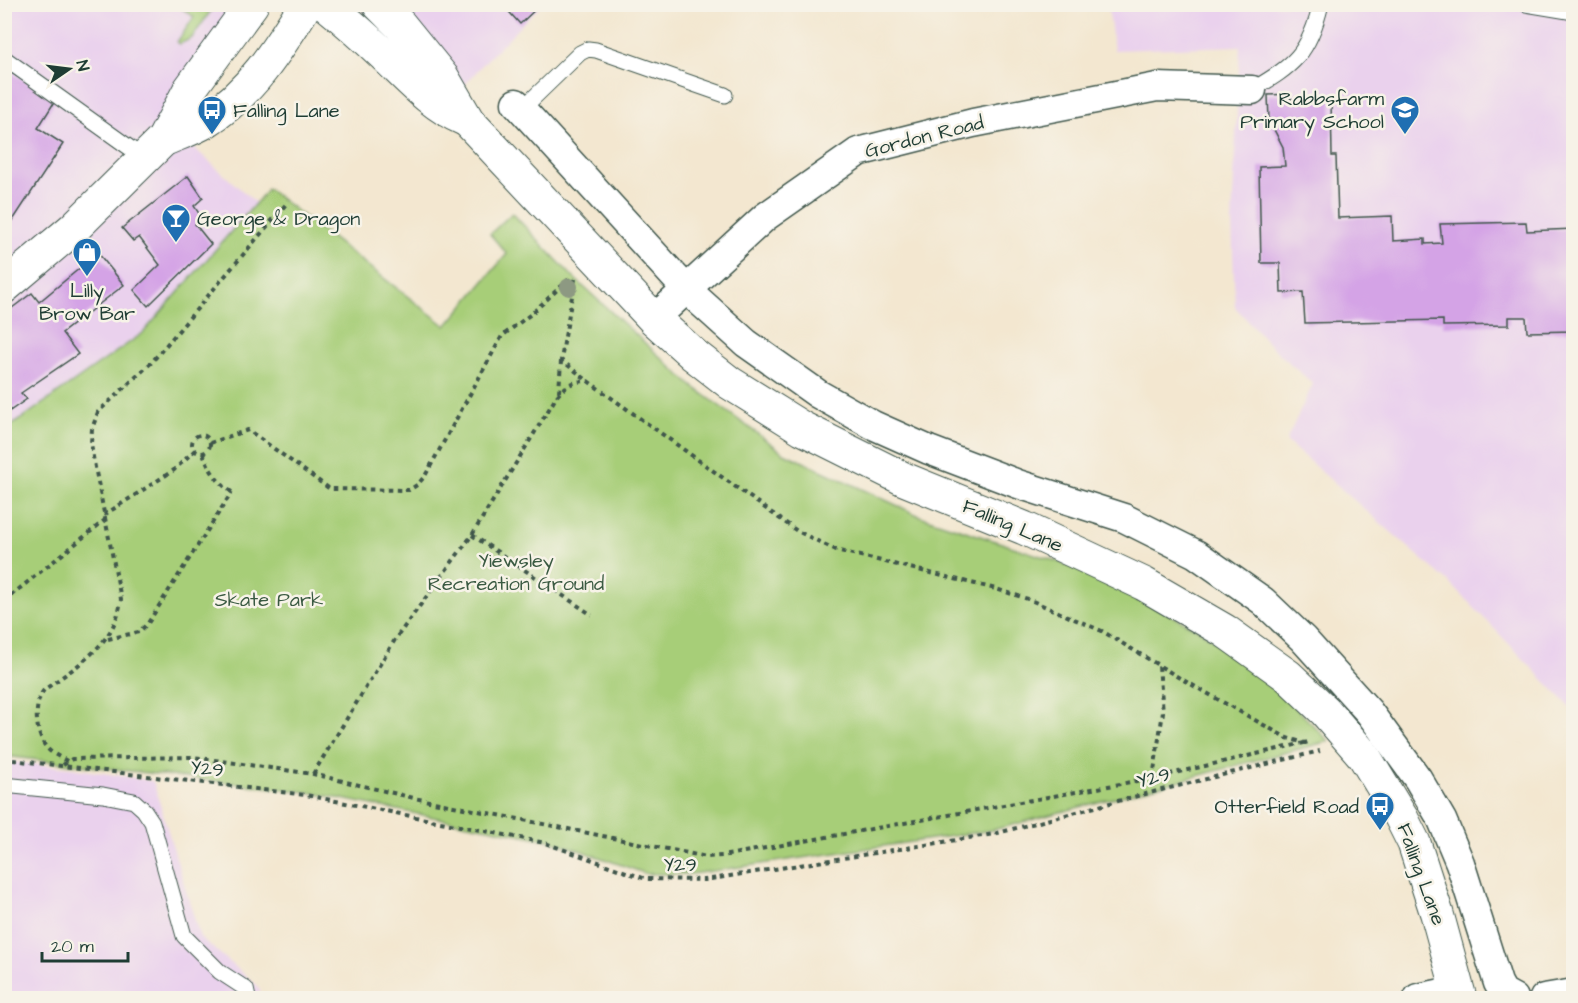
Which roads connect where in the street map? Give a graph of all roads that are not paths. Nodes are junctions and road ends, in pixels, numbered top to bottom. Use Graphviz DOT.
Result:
graph roads {
  1 [pos="252,4"];
  2 [pos="306,4"];
  3 [pos="326,4"];
  4 [pos="1321,4"];
  5 [pos="1526,4"];
  6 [pos="391,11"];
  7 [pos="1574,12"];
  8 [pos="4,58"];
  9 [pos="1252,90"];
  10 [pos="725,95"];
  11 [pos="519,106"];
  12 [pos="468,121"];
  13 [pos="153,149"];
  14 [pos="4,286"];
  15 [pos="685,288"];
  16 [pos="654,319"];
  17 [pos="4,785"];
  18 [pos="1506,991"];
  19 [pos="1574,993"];
  20 [pos="1459,994"];
  21 [pos="248,999"];
  22 [pos="1418,999"];
  23 [pos="1544,999"];
  1 -- 13 [label="main road"];
  2 -- 13 [label="main road"];
  3 -- 12 [label="main road, Falling Lane"];
  4 -- 9 [label="lane"];
  5 -- 7 [label="lane"];
  6 -- 12 [label="main road, Falling Lane"];
  8 -- 13 [label="lane"];
  9 -- 15 [label="street, Gordon Road"];
  10 -- 11 [label="lane"];
  11 -- 15 [label="street, Falling Lane"];
  12 -- 16 [label="main road, Falling Lane"];
  13 -- 14 [label="main road"];
  15 -- 16 [label="street, Gordon Road"];
  15 -- 18 [label="street, Falling Lane"];
  16 -- 20 [label="main road, Falling Lane"];
  17 -- 21 [label="lane"];
  19 -- 23 [label="street"];
  20 -- 22 [label="street"];
}
